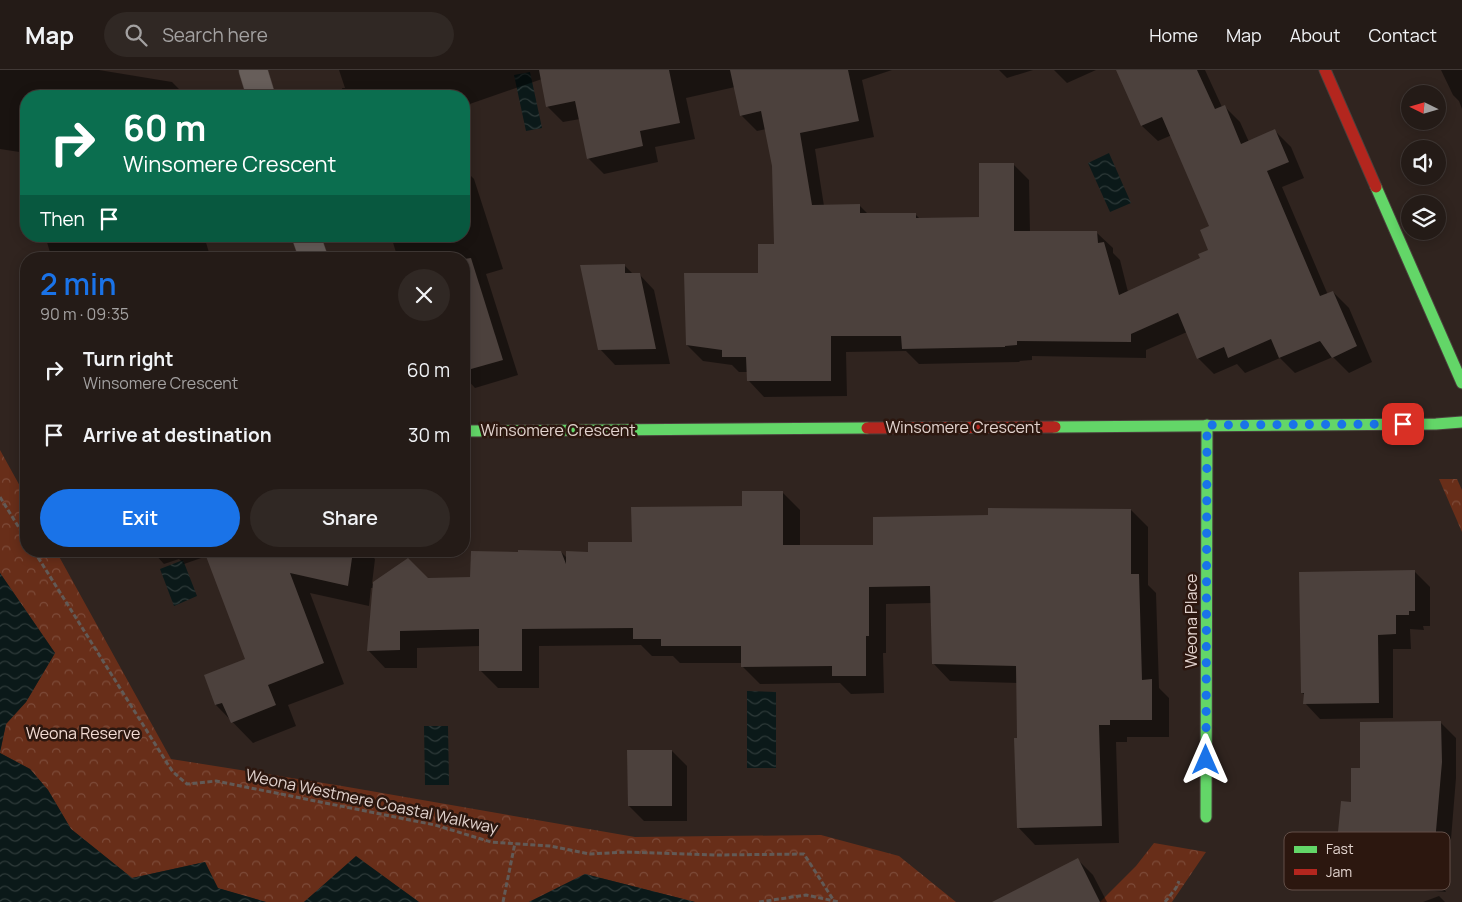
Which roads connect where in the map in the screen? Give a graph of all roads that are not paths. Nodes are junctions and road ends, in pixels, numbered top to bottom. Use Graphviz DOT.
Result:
graph roads {
  1 [pos="252,70"];
  2 [pos="1325,70"];
  3 [pos="259,90"];
  4 [pos="1462,383"];
  5 [pos="1462,422"];
  6 [pos="1207,425"];
  7 [pos="470,431"];
  8 [pos="1206,817"];
  1 -- 3 [label="street"];
  2 -- 4 [label="street"];
  5 -- 6 [label="street, Winsomere Crescent"];
  6 -- 7 [label="street, Winsomere Crescent"];
  6 -- 8 [label="street, Weona Place"];
}
